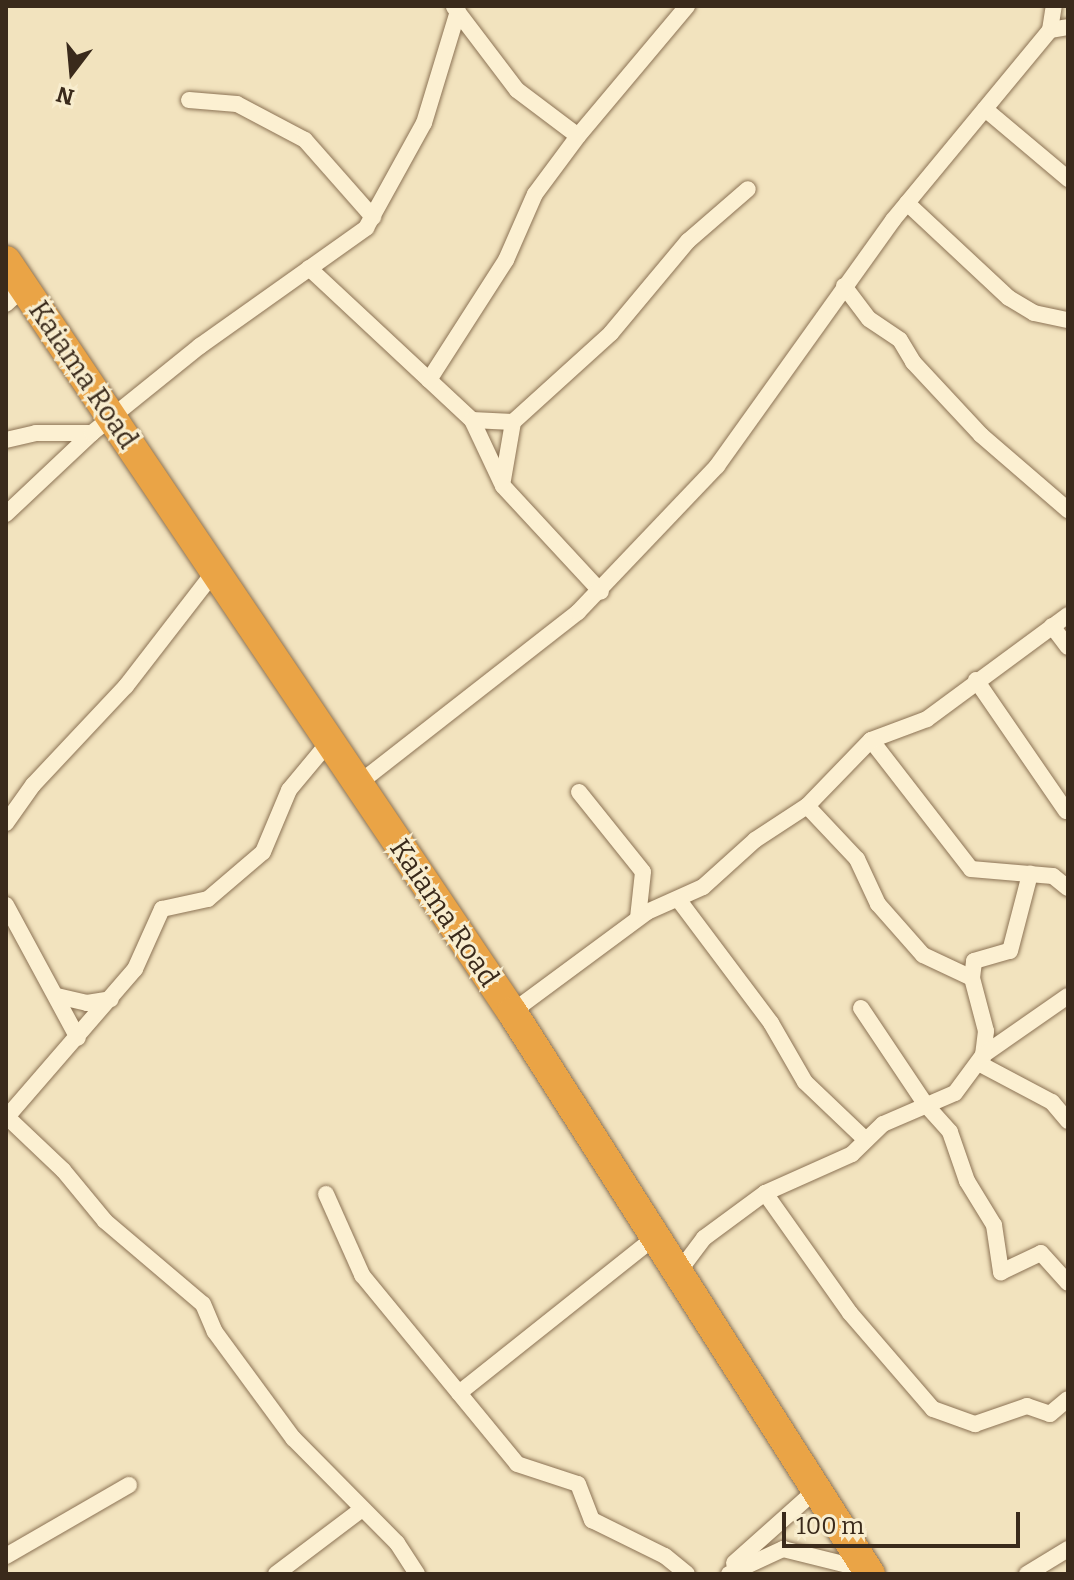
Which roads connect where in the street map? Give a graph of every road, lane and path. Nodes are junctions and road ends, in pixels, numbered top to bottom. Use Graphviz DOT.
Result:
graph roads {
  1 [pos="687,6"];
  2 [pos="1054,6"];
  3 [pos="456,8"];
  4 [pos="1068,27"];
  5 [pos="1050,30"];
  6 [pos="189,100"];
  7 [pos="985,109"];
  8 [pos="578,136"];
  9 [pos="1068,179"];
  10 [pos="748,189"];
  11 [pos="907,203"];
  12 [pos="373,217"];
  13 [pos="6,261"];
  14 [pos="309,268"];
  15 [pos="844,286"];
  16 [pos="15,296"];
  17 [pos="1068,320"];
  18 [pos="429,380"];
  19 [pos="472,420"];
  20 [pos="513,422"];
  21 [pos="102,424"];
  22 [pos="6,440"];
  23 [pos="503,486"];
  24 [pos="1068,510"];
  25 [pos="6,514"];
  26 [pos="214,572"];
  27 [pos="601,592"];
  28 [pos="1068,615"];
  29 [pos="1052,626"];
  30 [pos="1068,647"];
  31 [pos="976,680"];
  32 [pos="871,740"];
  33 [pos="329,742"];
  34 [pos="358,784"];
  35 [pos="579,792"];
  36 [pos="807,806"];
  37 [pos="1066,811"];
  38 [pos="6,823"];
  39 [pos="1030,874"];
  40 [pos="1068,888"];
  41 [pos="678,899"];
  42 [pos="6,905"];
  43 [pos="638,918"];
  44 [pos="972,978"];
  45 [pos="57,996"];
  46 [pos="1068,996"];
  47 [pos="111,999"];
  48 [pos="861,1008"];
  49 [pos="512,1012"];
  50 [pos="78,1038"];
  51 [pos="983,1055"];
  52 [pos="926,1105"];
  53 [pos="6,1117"];
  54 [pos="1068,1121"];
  55 [pos="866,1140"];
  56 [pos="765,1193"];
  57 [pos="326,1194"];
  58 [pos="654,1238"];
  59 [pos="677,1274"];
  60 [pos="1068,1283"];
  61 [pos="459,1393"];
  62 [pos="1068,1399"];
  63 [pos="129,1485"];
  64 [pos="816,1490"];
  65 [pos="361,1510"];
  66 [pos="1068,1549"];
  67 [pos="6,1556"];
  68 [pos="868,1572"];
  69 [pos="276,1574"];
  70 [pos="417,1574"];
  71 [pos="687,1574"];
  72 [pos="719,1574"];
  73 [pos="729,1574"];
  74 [pos="1027,1574"];
  1 -- 8 [label="street"];
  2 -- 5 [label="street"];
  3 -- 8 [label="street"];
  3 -- 12 [label="street"];
  4 -- 5 [label="street"];
  5 -- 7 [label="street"];
  6 -- 12 [label="street"];
  7 -- 9 [label="street"];
  7 -- 11 [label="street"];
  8 -- 18 [label="street"];
  10 -- 20 [label="street"];
  11 -- 15 [label="street"];
  11 -- 17 [label="street"];
  12 -- 14 [label="street"];
  13 -- 16 [label="highway, Kaiama Road"];
  14 -- 18 [label="street"];
  14 -- 21 [label="street"];
  15 -- 24 [label="street"];
  15 -- 27 [label="street"];
  16 -- 21 [label="highway, Kaiama Road"];
  18 -- 19 [label="street"];
  19 -- 20 [label="street"];
  19 -- 23 [label="street"];
  20 -- 23 [label="street"];
  21 -- 22 [label="street"];
  21 -- 25 [label="street"];
  21 -- 26 [label="highway, Kaiama Road"];
  23 -- 27 [label="street"];
  26 -- 33 [label="highway, Kaiama Road"];
  26 -- 38 [label="street"];
  27 -- 34 [label="street"];
  28 -- 29 [label="street"];
  29 -- 30 [label="street"];
  29 -- 31 [label="street"];
  31 -- 32 [label="street"];
  31 -- 37 [label="street"];
  32 -- 36 [label="street"];
  32 -- 39 [label="street"];
  33 -- 34 [label="highway, Kaiama Road"];
  33 -- 47 [label="street"];
  34 -- 49 [label="highway, Kaiama Road"];
  35 -- 43 [label="street"];
  36 -- 41 [label="street"];
  36 -- 44 [label="street"];
  39 -- 40 [label="street"];
  39 -- 44 [label="street"];
  41 -- 43 [label="street"];
  41 -- 55 [label="street"];
  42 -- 45 [label="street"];
  43 -- 49 [label="street"];
  44 -- 51 [label="street"];
  45 -- 47 [label="street"];
  45 -- 50 [label="street"];
  46 -- 51 [label="street"];
  47 -- 50 [label="street"];
  48 -- 52 [label="street"];
  49 -- 58 [label="highway, Kaiama Road"];
  50 -- 53 [label="street"];
  51 -- 52 [label="street"];
  51 -- 54 [label="street"];
  52 -- 55 [label="street"];
  52 -- 60 [label="street"];
  53 -- 65 [label="street"];
  55 -- 56 [label="street"];
  56 -- 59 [label="street"];
  56 -- 62 [label="street"];
  57 -- 61 [label="street"];
  58 -- 59 [label="highway, Kaiama Road"];
  58 -- 61 [label="street"];
  59 -- 64 [label="highway, Kaiama Road"];
  61 -- 71 [label="street"];
  63 -- 67 [label="street"];
  64 -- 68 [label="highway, Kaiama Road"];
  64 -- 72 [label="street"];
  65 -- 69 [label="street"];
  65 -- 70 [label="street"];
  66 -- 74 [label="street"];
  68 -- 73 [label="street"];
}
